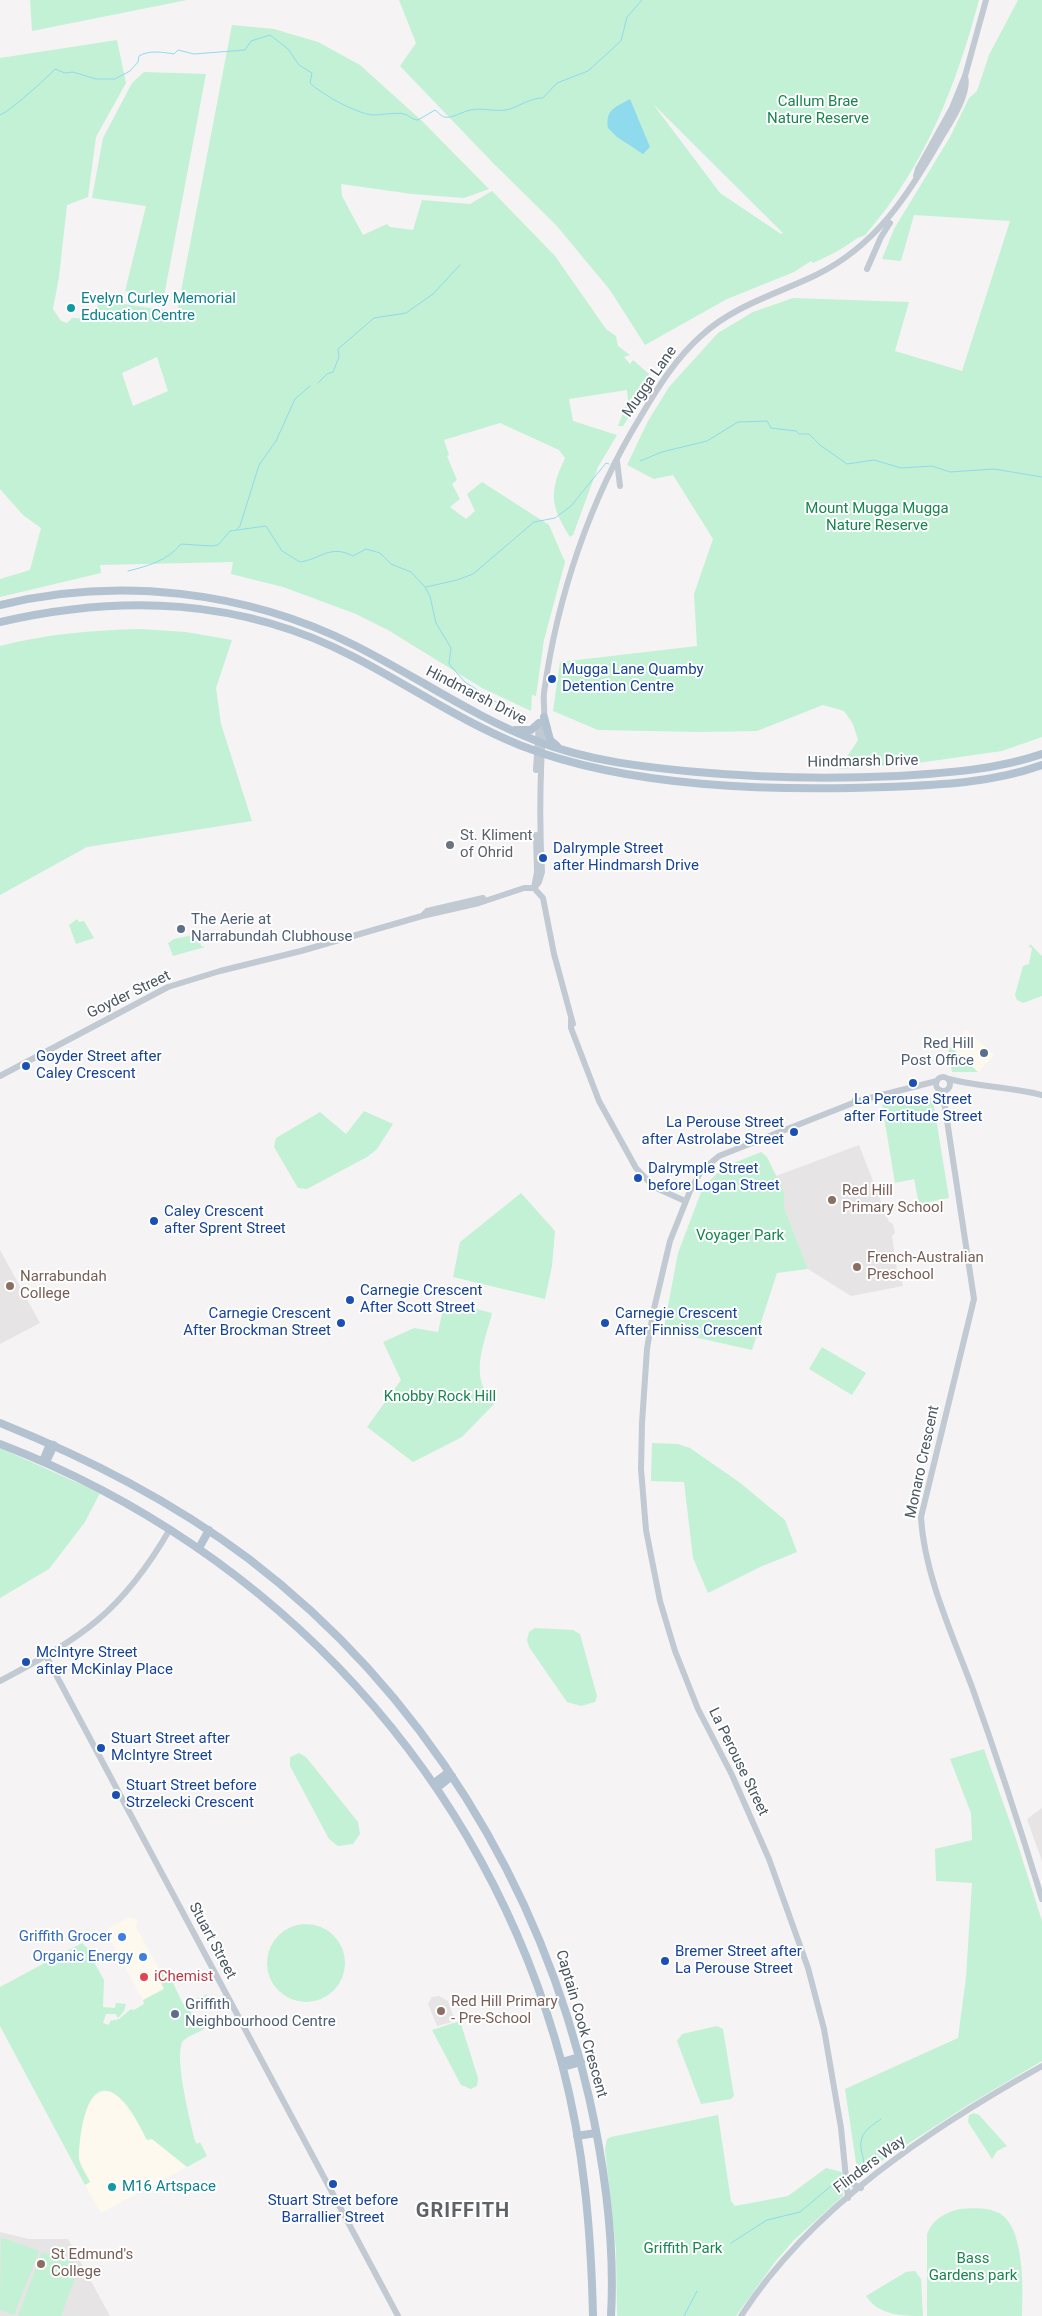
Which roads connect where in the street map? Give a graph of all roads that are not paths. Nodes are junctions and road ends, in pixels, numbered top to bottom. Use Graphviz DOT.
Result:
graph roads {
  1 [pos="986,0"];
  2 [pos="900,204"];
  3 [pos="867,269"];
  4 [pos="616,460"];
  5 [pos="620,486"];
  6 [pos="0,605"];
  7 [pos="0,622"];
  8 [pos="542,720"];
  9 [pos="508,730"];
  10 [pos="539,742"];
  11 [pos="561,749"];
  12 [pos="539,752"];
  13 [pos="1042,754"];
  14 [pos="1042,765"];
  15 [pos="535,885"];
  16 [pos="0,1076"];
  17 [pos="949,1079"];
  18 [pos="965,1083"];
  19 [pos="942,1087"];
  20 [pos="1042,1095"];
  21 [pos="686,1201"];
  22 [pos="0,1423"];
  23 [pos="0,1444"];
  24 [pos="52,1444"];
  25 [pos="45,1462"];
  26 [pos="170,1528"];
  27 [pos="212,1532"];
  28 [pos="200,1549"];
  29 [pos="46,1656"];
  30 [pos="0,1682"];
  31 [pos="451,1774"];
  32 [pos="435,1785"];
  33 [pos="1042,1899"];
  34 [pos="580,2060"];
  35 [pos="562,2064"];
  36 [pos="1042,2066"];
  37 [pos="597,2135"];
  38 [pos="577,2138"];
  39 [pos="847,2177"];
  40 [pos="861,2188"];
  41 [pos="848,2198"];
  42 [pos="398,2316"];
  43 [pos="593,2316"];
  44 [pos="611,2316"];
  45 [pos="741,2316"];
  1 -- 2 [label="street, Mugga Lane"];
  2 -- 3 [label="street"];
  2 -- 4 [label="street, Mugga Lane"];
  4 -- 5 [label="street"];
  4 -- 8 [label="street, Mugga Lane"];
  6 -- 9 [label="main road, Hindmarsh Drive"];
  7 -- 12 [label="main road, Hindmarsh Drive"];
  8 -- 9 [label="main road"];
  8 -- 10 [label="street, Mugga Lane"];
  8 -- 11 [label="main road"];
  9 -- 10 [label="main road, Hindmarsh Drive"];
  10 -- 11 [label="main road, Hindmarsh Drive"];
  10 -- 12 [label="street, Mugga Lane"];
  11 -- 13 [label="main road, Hindmarsh Drive"];
  12 -- 14 [label="main road, Hindmarsh Drive"];
  12 -- 15 [label="street, Mugga Lane"];
  15 -- 16 [label="street, Goyder Street"];
  15 -- 21 [label="street"];
  17 -- 18 [label="street, La Perouse Street"];
  17 -- 19 [label="street, Monaro Crescent"];
  17 -- 19 [label="street, La Perouse Street"];
  18 -- 19 [label="street, La Perouse Street"];
  18 -- 20 [label="street, La Perouse Street"];
  19 -- 21 [label="street, La Perouse Street"];
  19 -- 33 [label="street, Monaro Crescent"];
  21 -- 39 [label="street, La Perouse Street"];
  22 -- 24 [label="main road, Captain Cook Crescent"];
  23 -- 25 [label="main road, Captain Cook Crescent"];
  24 -- 25 [label="main road"];
  24 -- 27 [label="main road, Captain Cook Crescent"];
  25 -- 26 [label="main road, Captain Cook Crescent"];
  26 -- 28 [label="main road, Captain Cook Crescent"];
  26 -- 29 [label="street"];
  27 -- 28 [label="main road"];
  27 -- 31 [label="main road, Captain Cook Crescent"];
  28 -- 32 [label="main road, Captain Cook Crescent"];
  29 -- 30 [label="street"];
  29 -- 42 [label="street, Stuart Street"];
  31 -- 32 [label="main road"];
  31 -- 34 [label="main road, Captain Cook Crescent"];
  32 -- 35 [label="main road, Captain Cook Crescent"];
  34 -- 35 [label="main road"];
  34 -- 37 [label="main road, Captain Cook Crescent"];
  35 -- 38 [label="main road, Captain Cook Crescent"];
  36 -- 40 [label="street, Flinders Way"];
  37 -- 38 [label="main road"];
  37 -- 44 [label="main road, Captain Cook Crescent"];
  38 -- 43 [label="main road, Captain Cook Crescent"];
  39 -- 40 [label="street"];
  39 -- 41 [label="street, La Perouse Street"];
  40 -- 41 [label="street, Flinders Way"];
  41 -- 45 [label="street, Flinders Way"];
}
